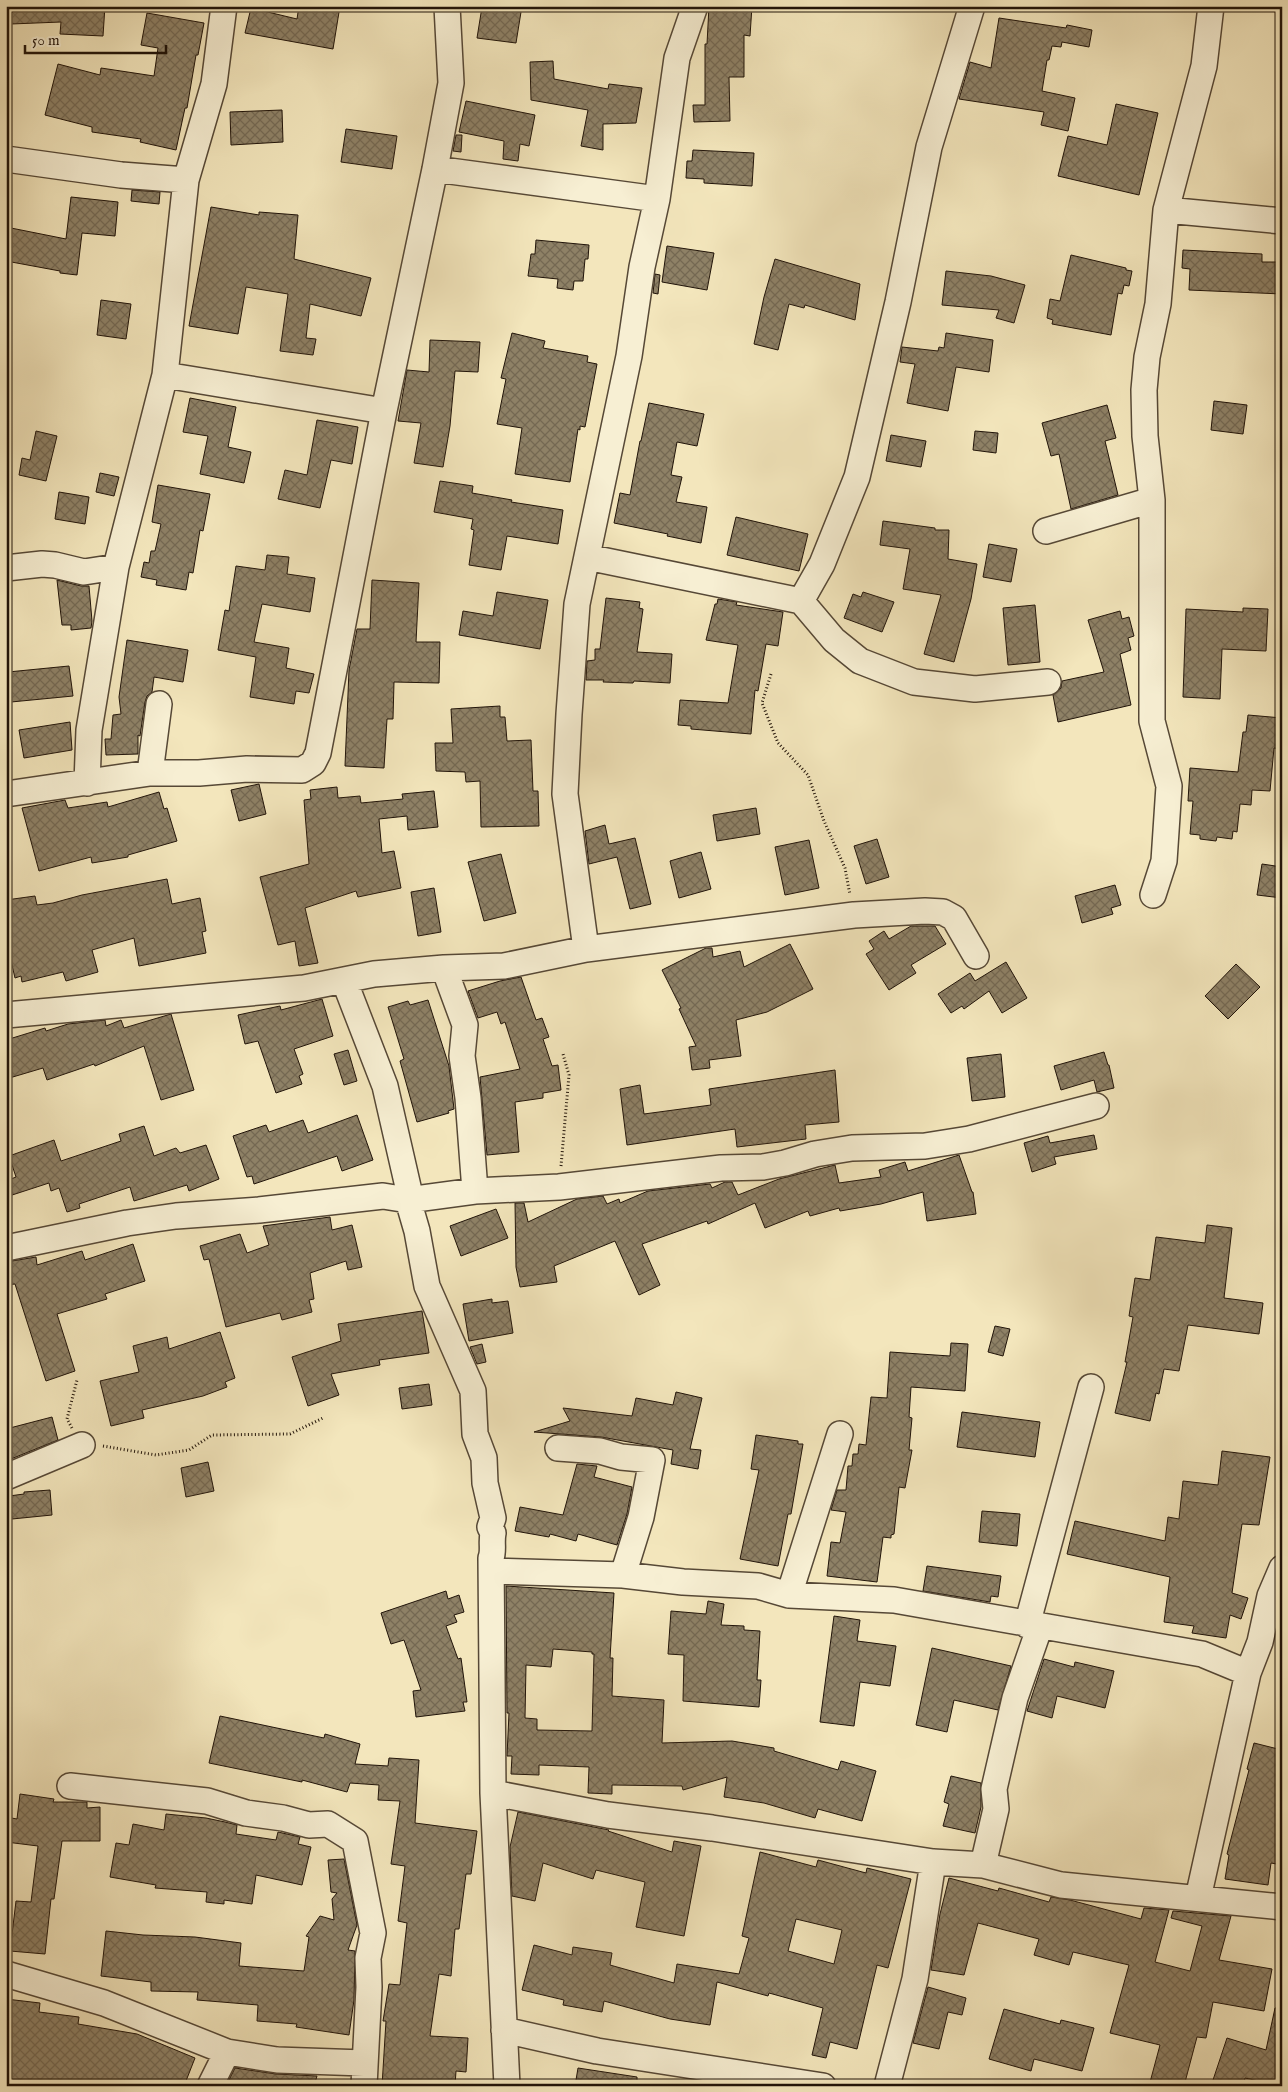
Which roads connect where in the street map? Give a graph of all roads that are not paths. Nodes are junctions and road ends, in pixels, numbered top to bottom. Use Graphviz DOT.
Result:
graph roads {
  1 [pos="224,6"];
  2 [pos="447,6"];
  3 [pos="694,6"];
  4 [pos="972,6"];
  5 [pos="1211,6"];
  6 [pos="6,159"];
  7 [pos="435,169"];
  8 [pos="186,180"];
  9 [pos="657,199"];
  10 [pos="1166,210"];
  11 [pos="1282,221"];
  12 [pos="165,375"];
  13 [pos="384,411"];
  14 [pos="1152,500"];
  15 [pos="1046,532"];
  16 [pos="587,557"];
  17 [pos="116,567"];
  18 [pos="6,568"];
  19 [pos="801,602"];
  20 [pos="1048,682"];
  21 [pos="158,704"];
  22 [pos="150,773"];
  23 [pos="87,783"];
  24 [pos="6,794"];
  25 [pos="1153,895"];
  26 [pos="586,949"];
  27 [pos="976,956"];
  28 [pos="444,968"];
  29 [pos="344,980"];
  30 [pos="6,1015"];
  31 [pos="1096,1106"];
  32 [pos="475,1192"];
  33 [pos="408,1200"];
  34 [pos="6,1248"];
  35 [pos="1091,1387"];
  36 [pos="840,1434"];
  37 [pos="82,1446"];
  38 [pos="558,1448"];
  39 [pos="6,1477"];
  40 [pos="1282,1568"];
  41 [pos="492,1571"];
  42 [pos="623,1575"];
  43 [pos="789,1595"];
  44 [pos="1033,1625"];
  45 [pos="1252,1663"];
  46 [pos="70,1786"];
  47 [pos="493,1793"];
  48 [pos="933,1862"];
  49 [pos="983,1865"];
  50 [pos="1198,1898"];
  51 [pos="1282,1907"];
  52 [pos="6,1974"];
  53 [pos="504,2030"];
  54 [pos="227,2052"];
  55 [pos="364,2074"];
  56 [pos="210,2086"];
  57 [pos="507,2086"];
  58 [pos="823,2086"];
  59 [pos="887,2086"];
  1 -- 8 [label="street"];
  2 -- 7 [label="street"];
  3 -- 9 [label="street"];
  4 -- 19 [label="street"];
  5 -- 10 [label="street"];
  6 -- 8 [label="street"];
  7 -- 9 [label="street"];
  7 -- 13 [label="street"];
  8 -- 12 [label="street"];
  9 -- 16 [label="street"];
  10 -- 11 [label="street"];
  10 -- 14 [label="street"];
  12 -- 13 [label="street"];
  12 -- 17 [label="street"];
  13 -- 22 [label="street"];
  14 -- 15 [label="street"];
  14 -- 25 [label="street"];
  16 -- 19 [label="street"];
  16 -- 26 [label="street"];
  17 -- 18 [label="street"];
  17 -- 23 [label="street"];
  19 -- 20 [label="street"];
  21 -- 22 [label="street"];
  22 -- 23 [label="street"];
  23 -- 24 [label="street"];
  26 -- 27 [label="street"];
  26 -- 28 [label="street"];
  28 -- 29 [label="street"];
  28 -- 32 [label="street"];
  29 -- 30 [label="street"];
  29 -- 33 [label="street"];
  31 -- 32 [label="street"];
  32 -- 33 [label="street"];
  33 -- 34 [label="street"];
  33 -- 41 [label="street"];
  35 -- 44 [label="street"];
  36 -- 43 [label="street"];
  37 -- 39 [label="street"];
  38 -- 42 [label="street"];
  40 -- 45 [label="street"];
  41 -- 42 [label="street"];
  41 -- 47 [label="street"];
  42 -- 43 [label="street"];
  43 -- 44 [label="street"];
  44 -- 45 [label="street"];
  44 -- 49 [label="street"];
  45 -- 50 [label="street"];
  46 -- 55 [label="street"];
  47 -- 48 [label="street"];
  47 -- 53 [label="street"];
  48 -- 49 [label="street"];
  48 -- 59 [label="street"];
  49 -- 50 [label="street"];
  50 -- 51 [label="street"];
  52 -- 54 [label="street"];
  53 -- 57 [label="street"];
  53 -- 58 [label="street"];
  54 -- 55 [label="street"];
  54 -- 56 [label="street"];
}
